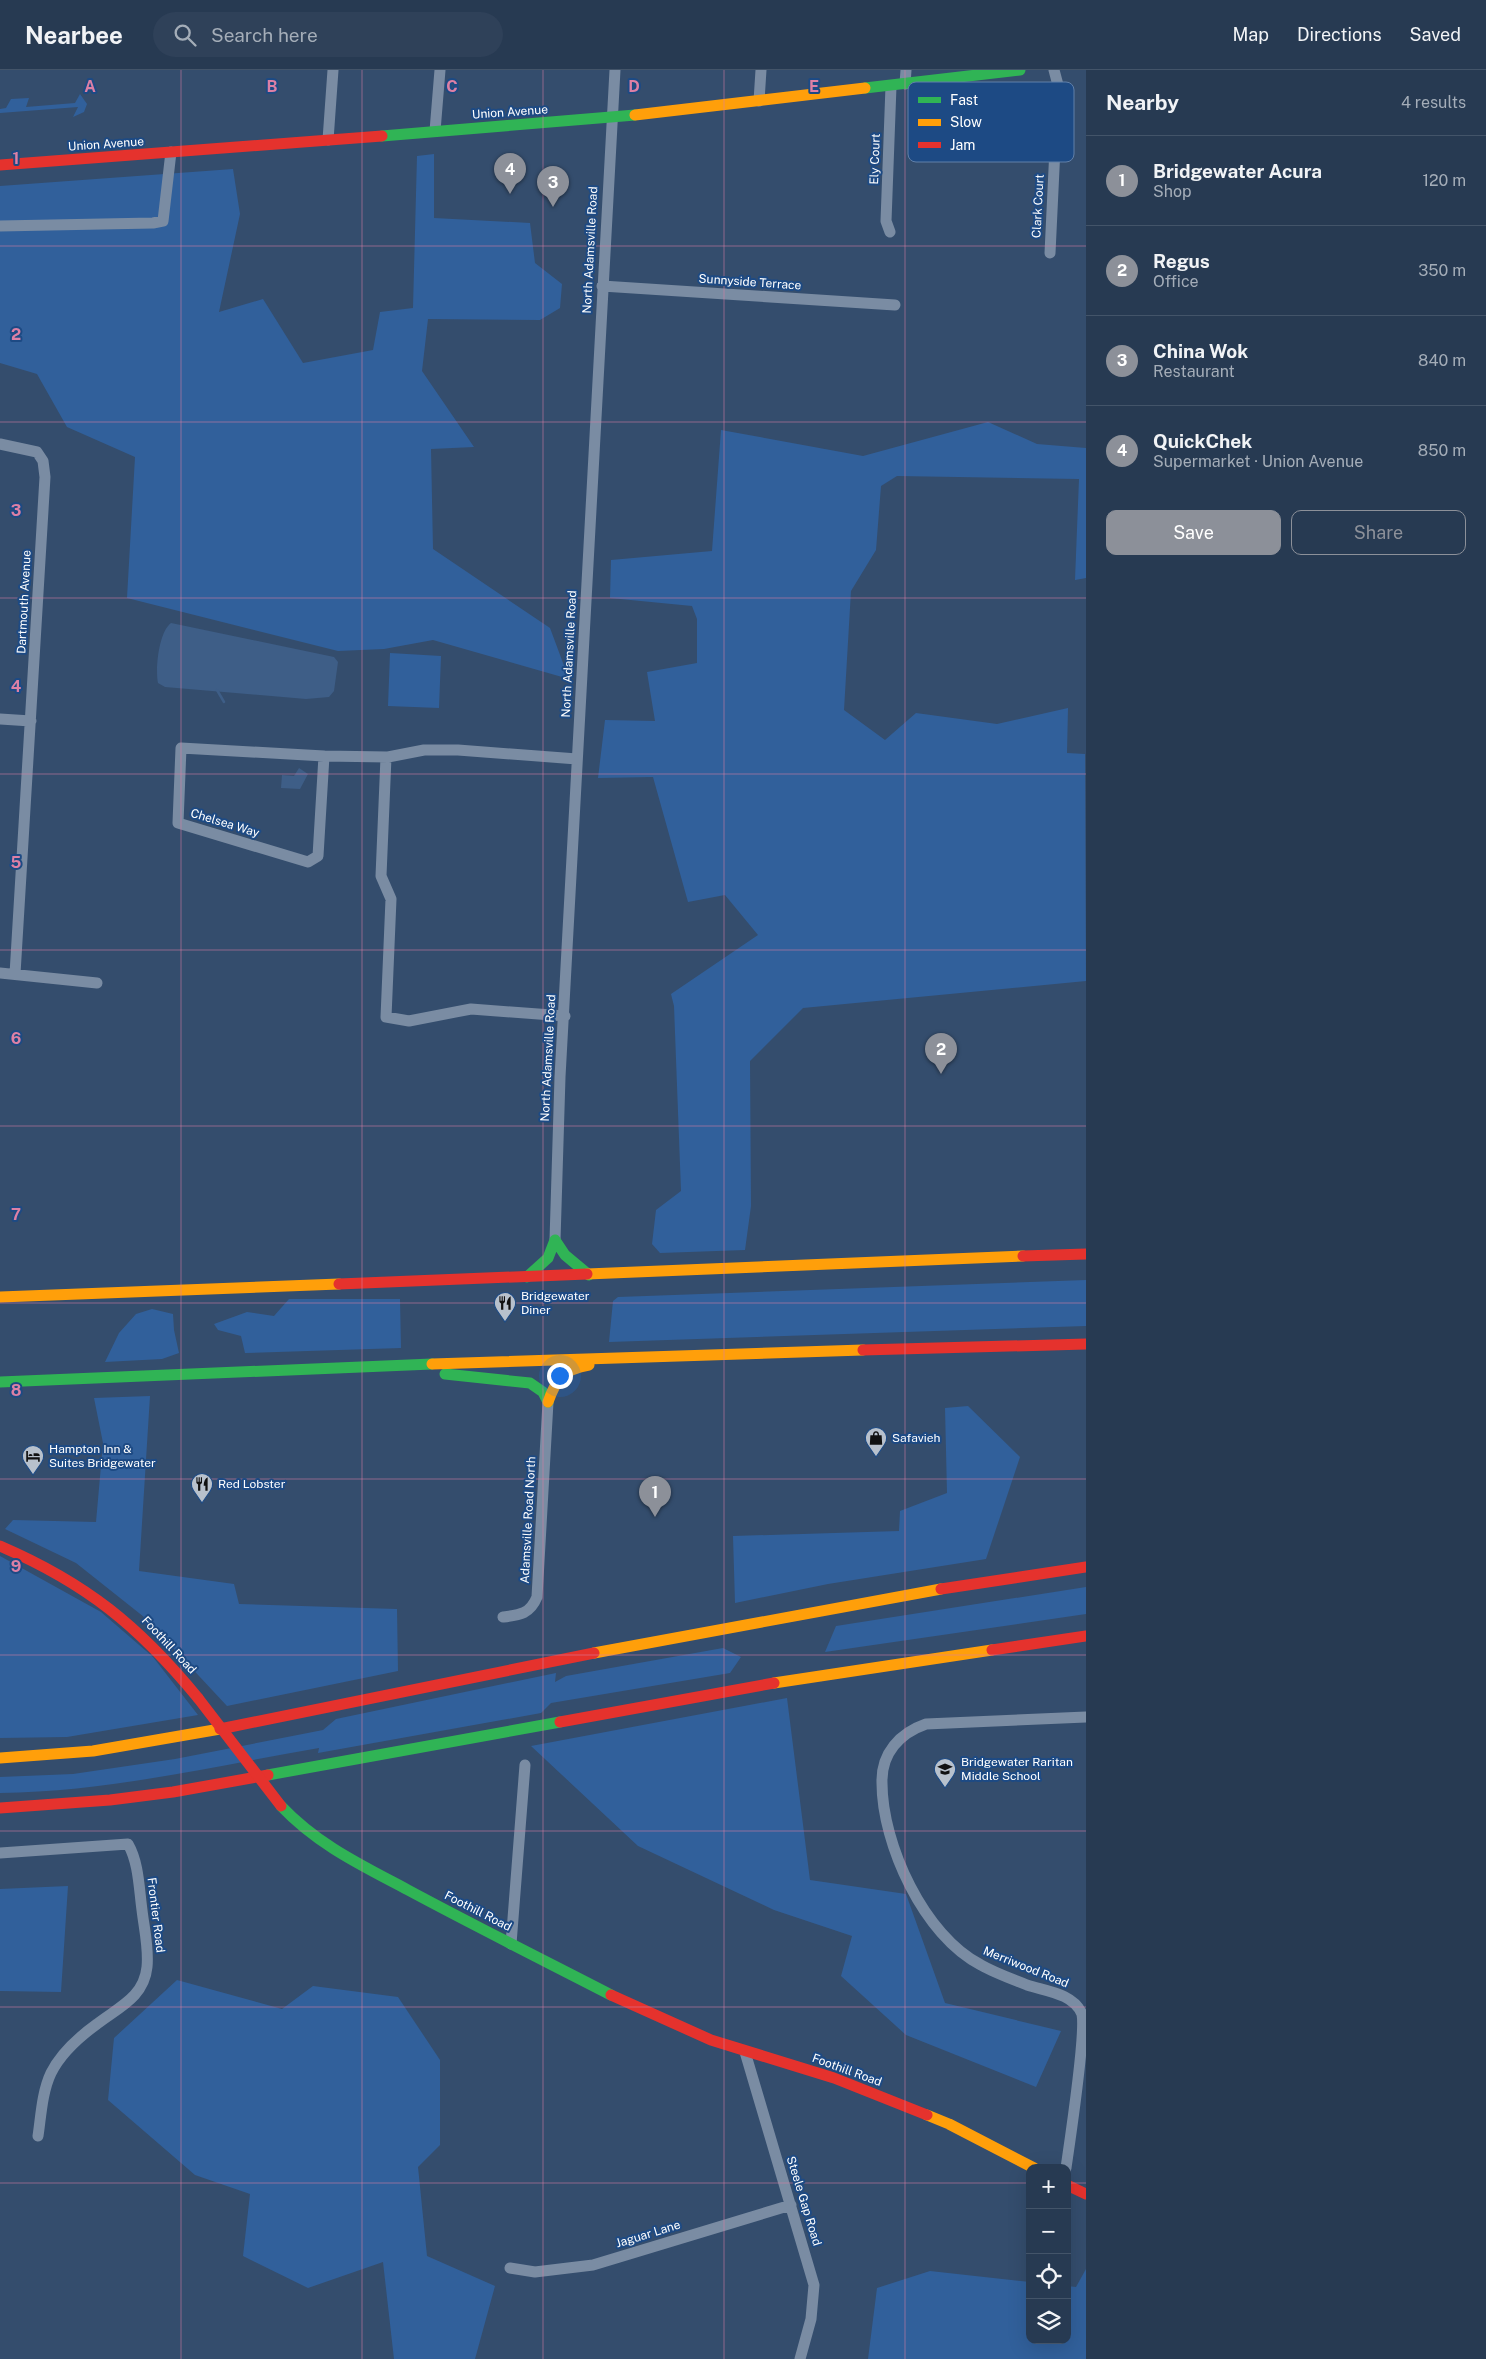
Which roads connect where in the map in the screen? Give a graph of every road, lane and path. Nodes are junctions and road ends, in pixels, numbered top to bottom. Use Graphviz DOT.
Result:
graph roads {
  1 [pos="333,70"];
  2 [pos="440,70"];
  3 [pos="615,70"];
  4 [pos="760,70"];
  5 [pos="906,70"];
  6 [pos="1020,70"];
  7 [pos="921,82"];
  8 [pos="905,84"];
  9 [pos="908,84"];
  10 [pos="891,86"];
  11 [pos="759,101"];
  12 [pos="611,118"];
  13 [pos="436,131"];
  14 [pos="328,140"];
  15 [pos="171,152"];
  16 [pos="1054,162"];
  17 [pos="0,165"];
  18 [pos="0,226"];
  19 [pos="890,232"];
  20 [pos="1050,253"];
  21 [pos="602,286"];
  22 [pos="895,305"];
  23 [pos="0,444"];
  24 [pos="0,719"];
  25 [pos="31,721"];
  26 [pos="324,756"];
  27 [pos="386,757"];
  28 [pos="577,759"];
  29 [pos="0,973"];
  30 [pos="14,974"];
  31 [pos="97,984"];
  32 [pos="565,1016"];
  33 [pos="555,1240"];
  34 [pos="1086,1254"];
  35 [pos="589,1275"];
  36 [pos="527,1277"];
  37 [pos="0,1297"];
  38 [pos="1086,1344"];
  39 [pos="640,1356"];
  40 [pos="384,1365"];
  41 [pos="0,1382"];
  42 [pos="548,1402"];
  43 [pos="0,1546"];
  44 [pos="1086,1567"];
  45 [pos="503,1617"];
  46 [pos="1086,1636"];
  47 [pos="1086,1717"];
  48 [pos="0,1758"];
  49 [pos="525,1765"];
  50 [pos="0,1808"];
  51 [pos="0,1853"];
  52 [pos="511,1944"];
  53 [pos="746,2052"];
  54 [pos="38,2136"];
  55 [pos="1026,2164"];
  56 [pos="1067,2164"];
  57 [pos="1071,2187"];
  58 [pos="1086,2194"];
  59 [pos="791,2204"];
  60 [pos="510,2268"];
  61 [pos="800,2359"];
  1 -- 14 [label="street"];
  2 -- 13 [label="street"];
  3 -- 12 [label="street, North Adamsville Road"];
  4 -- 11 [label="street"];
  5 -- 8 [label="street"];
  6 -- 7 [label="main road, Union Avenue"];
  8 -- 9 [label="main road, Union Avenue"];
  8 -- 10 [label="main road, Union Avenue"];
  10 -- 11 [label="main road, Union Avenue"];
  10 -- 19 [label="street, Ely Court"];
  11 -- 12 [label="main road, Union Avenue"];
  12 -- 13 [label="main road, Union Avenue"];
  12 -- 21 [label="street, North Adamsville Road"];
  13 -- 14 [label="main road, Union Avenue"];
  14 -- 15 [label="main road, Union Avenue"];
  15 -- 17 [label="main road, Union Avenue"];
  15 -- 18 [label="street"];
  16 -- 20 [label="street, Clark Court"];
  21 -- 22 [label="street, Sunnyside Terrace"];
  21 -- 28 [label="street, North Adamsville Road"];
  23 -- 25 [label="street, Dartmouth Avenue"];
  24 -- 25 [label="street"];
  25 -- 30 [label="street, Dartmouth Avenue"];
  26 -- 26 [label="street, Chelsea Way"];
  26 -- 27 [label="street, Chelsea Way"];
  27 -- 28 [label="street, Chelsea Way"];
  27 -- 32 [label="street"];
  28 -- 32 [label="street, North Adamsville Road"];
  29 -- 30 [label="street"];
  30 -- 31 [label="street"];
  32 -- 33 [label="street, North Adamsville Road"];
  33 -- 35 [label="main road"];
  33 -- 36 [label="main road"];
  34 -- 35 [label="main road"];
  35 -- 36 [label="main road"];
  36 -- 37 [label="main road"];
  38 -- 39 [label="main road"];
  39 -- 40 [label="main road"];
  39 -- 42 [label="main road"];
  40 -- 41 [label="main road"];
  40 -- 42 [label="main road"];
  42 -- 45 [label="street, Adamsville Road North"];
  43 -- 52 [label="main road, Foothill Road, bridge"];
  44 -- 48 [label="main road"];
  46 -- 50 [label="main road"];
  47 -- 56 [label="street, Merriwood Road"];
  49 -- 52 [label="street"];
  51 -- 54 [label="street, Frontier Road"];
  52 -- 53 [label="main road, Foothill Road"];
  53 -- 55 [label="main road, Foothill Road"];
  53 -- 59 [label="street, Steele Gap Road"];
  57 -- 58 [label="main road"];
  59 -- 60 [label="street, Jaguar Lane"];
  59 -- 61 [label="street, Steele Gap Road"];
}
